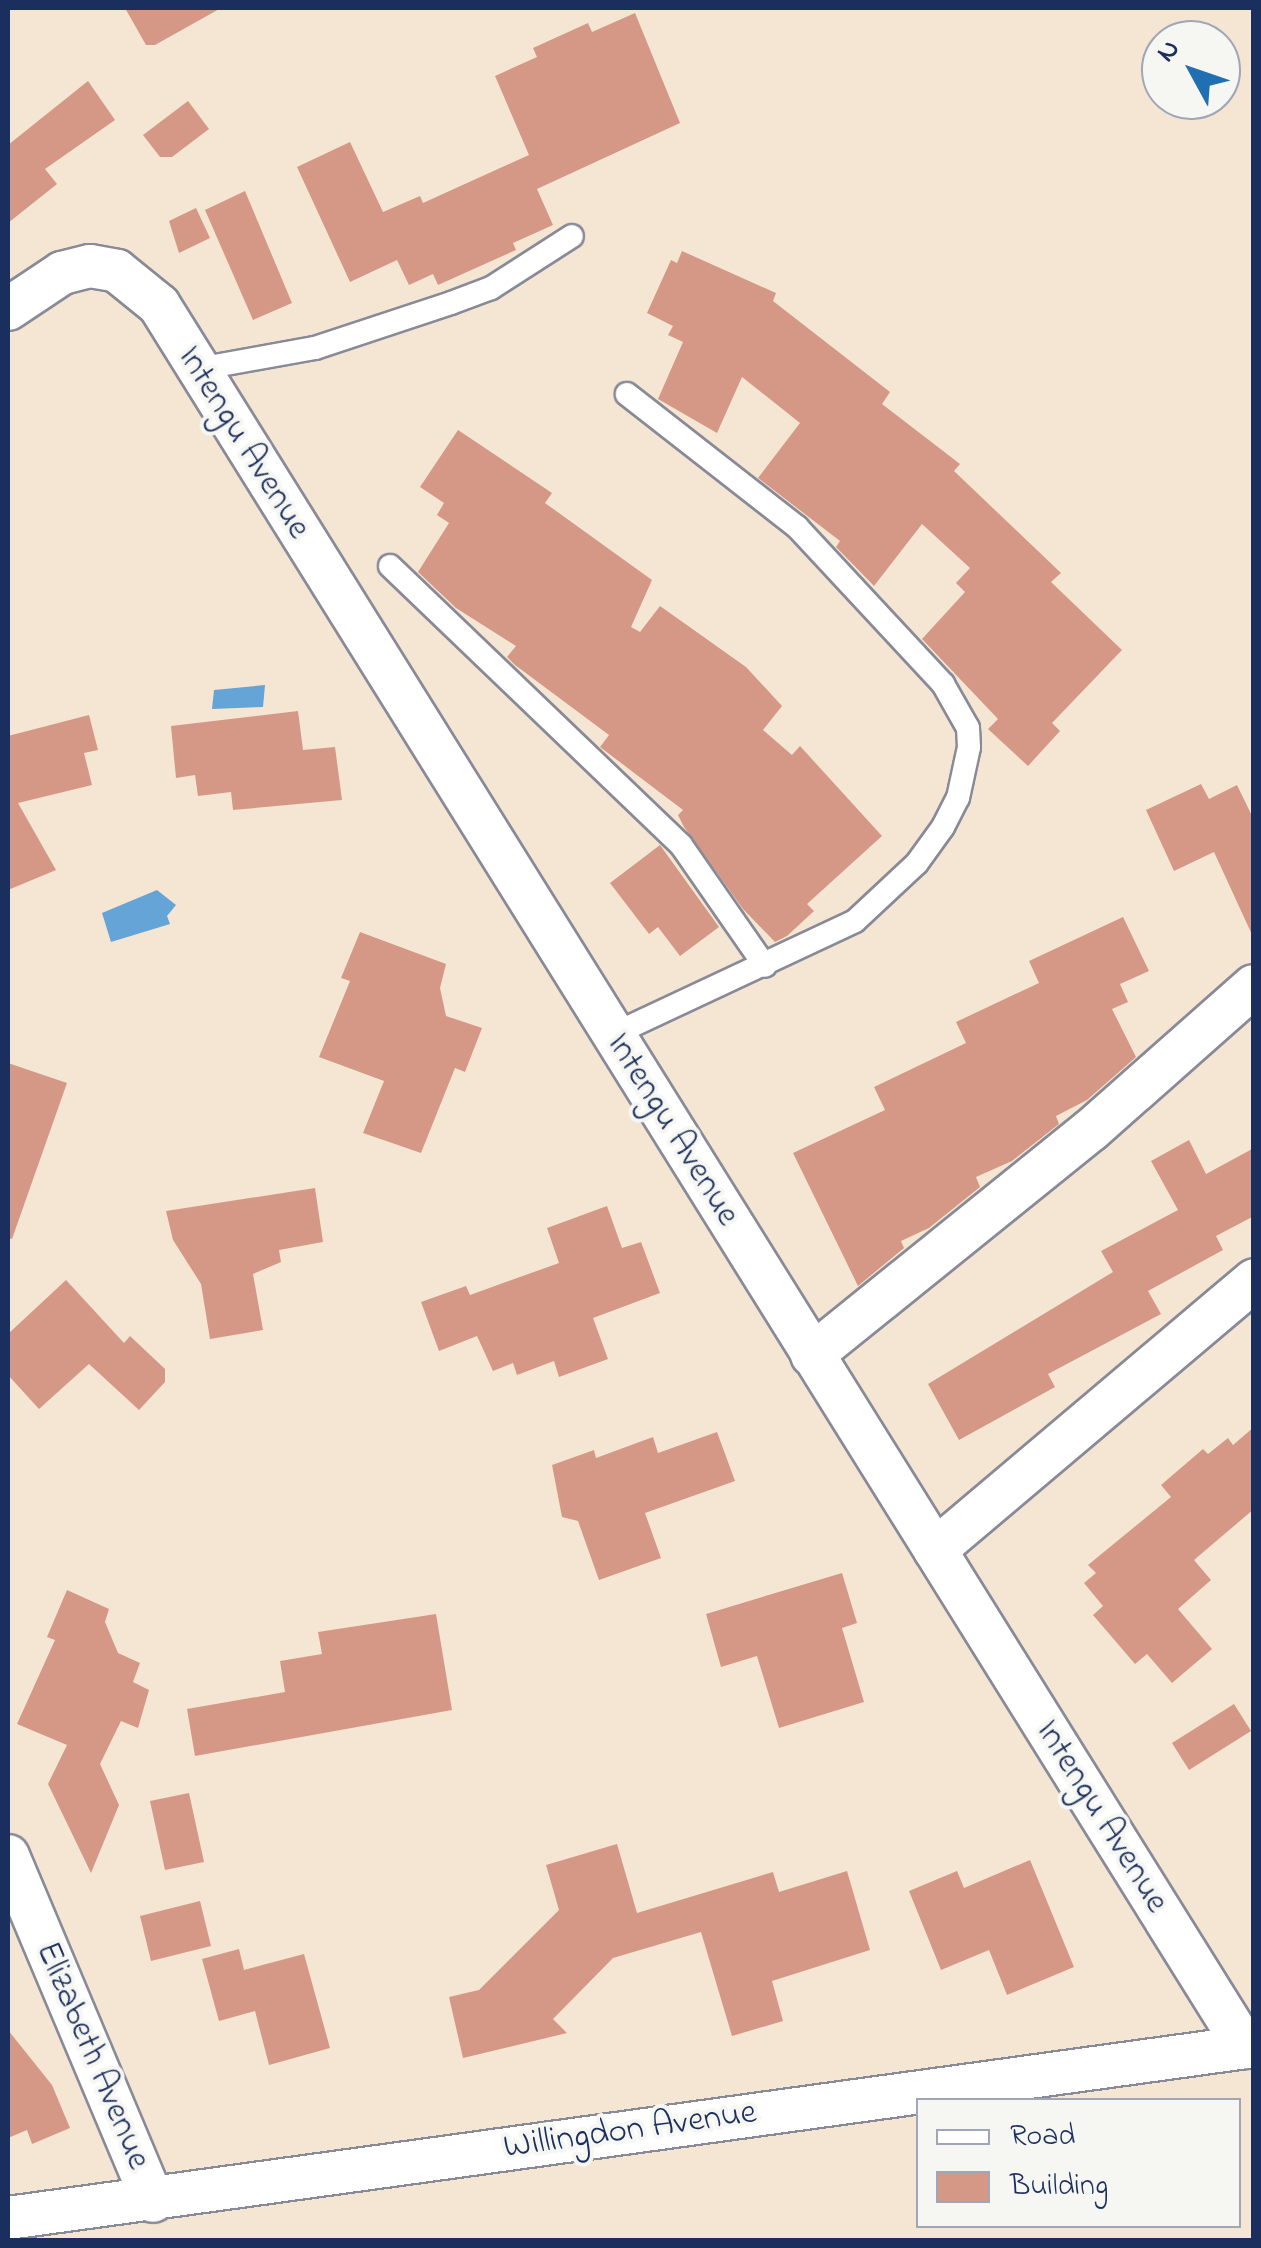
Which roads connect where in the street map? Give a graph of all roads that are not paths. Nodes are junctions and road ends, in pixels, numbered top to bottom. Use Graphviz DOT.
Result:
graph roads {
  1 [pos="572,236"];
  2 [pos="8,309"];
  3 [pos="198,369"];
  4 [pos="626,394"];
  5 [pos="390,566"];
  6 [pos="765,966"];
  7 [pos="1254,986"];
  8 [pos="612,1035"];
  9 [pos="1254,1280"];
  10 [pos="812,1355"];
  11 [pos="934,1550"];
  12 [pos="8,1856"];
  13 [pos="1250,2047"];
  14 [pos="152,2200"];
  15 [pos="8,2218"];
  1 -- 3 [label="lane"];
  2 -- 3 [label="street, Intengu Avenue"];
  3 -- 8 [label="street, Intengu Avenue"];
  4 -- 6 [label="lane"];
  5 -- 6 [label="lane"];
  6 -- 8 [label="lane"];
  7 -- 10 [label="street"];
  8 -- 10 [label="street, Intengu Avenue"];
  9 -- 11 [label="street"];
  10 -- 11 [label="street, Intengu Avenue"];
  11 -- 13 [label="street, Intengu Avenue"];
  12 -- 14 [label="street, Elizabeth Avenue"];
  13 -- 14 [label="street, Willingdon Avenue"];
  14 -- 15 [label="street, Willingdon Avenue"];
}
